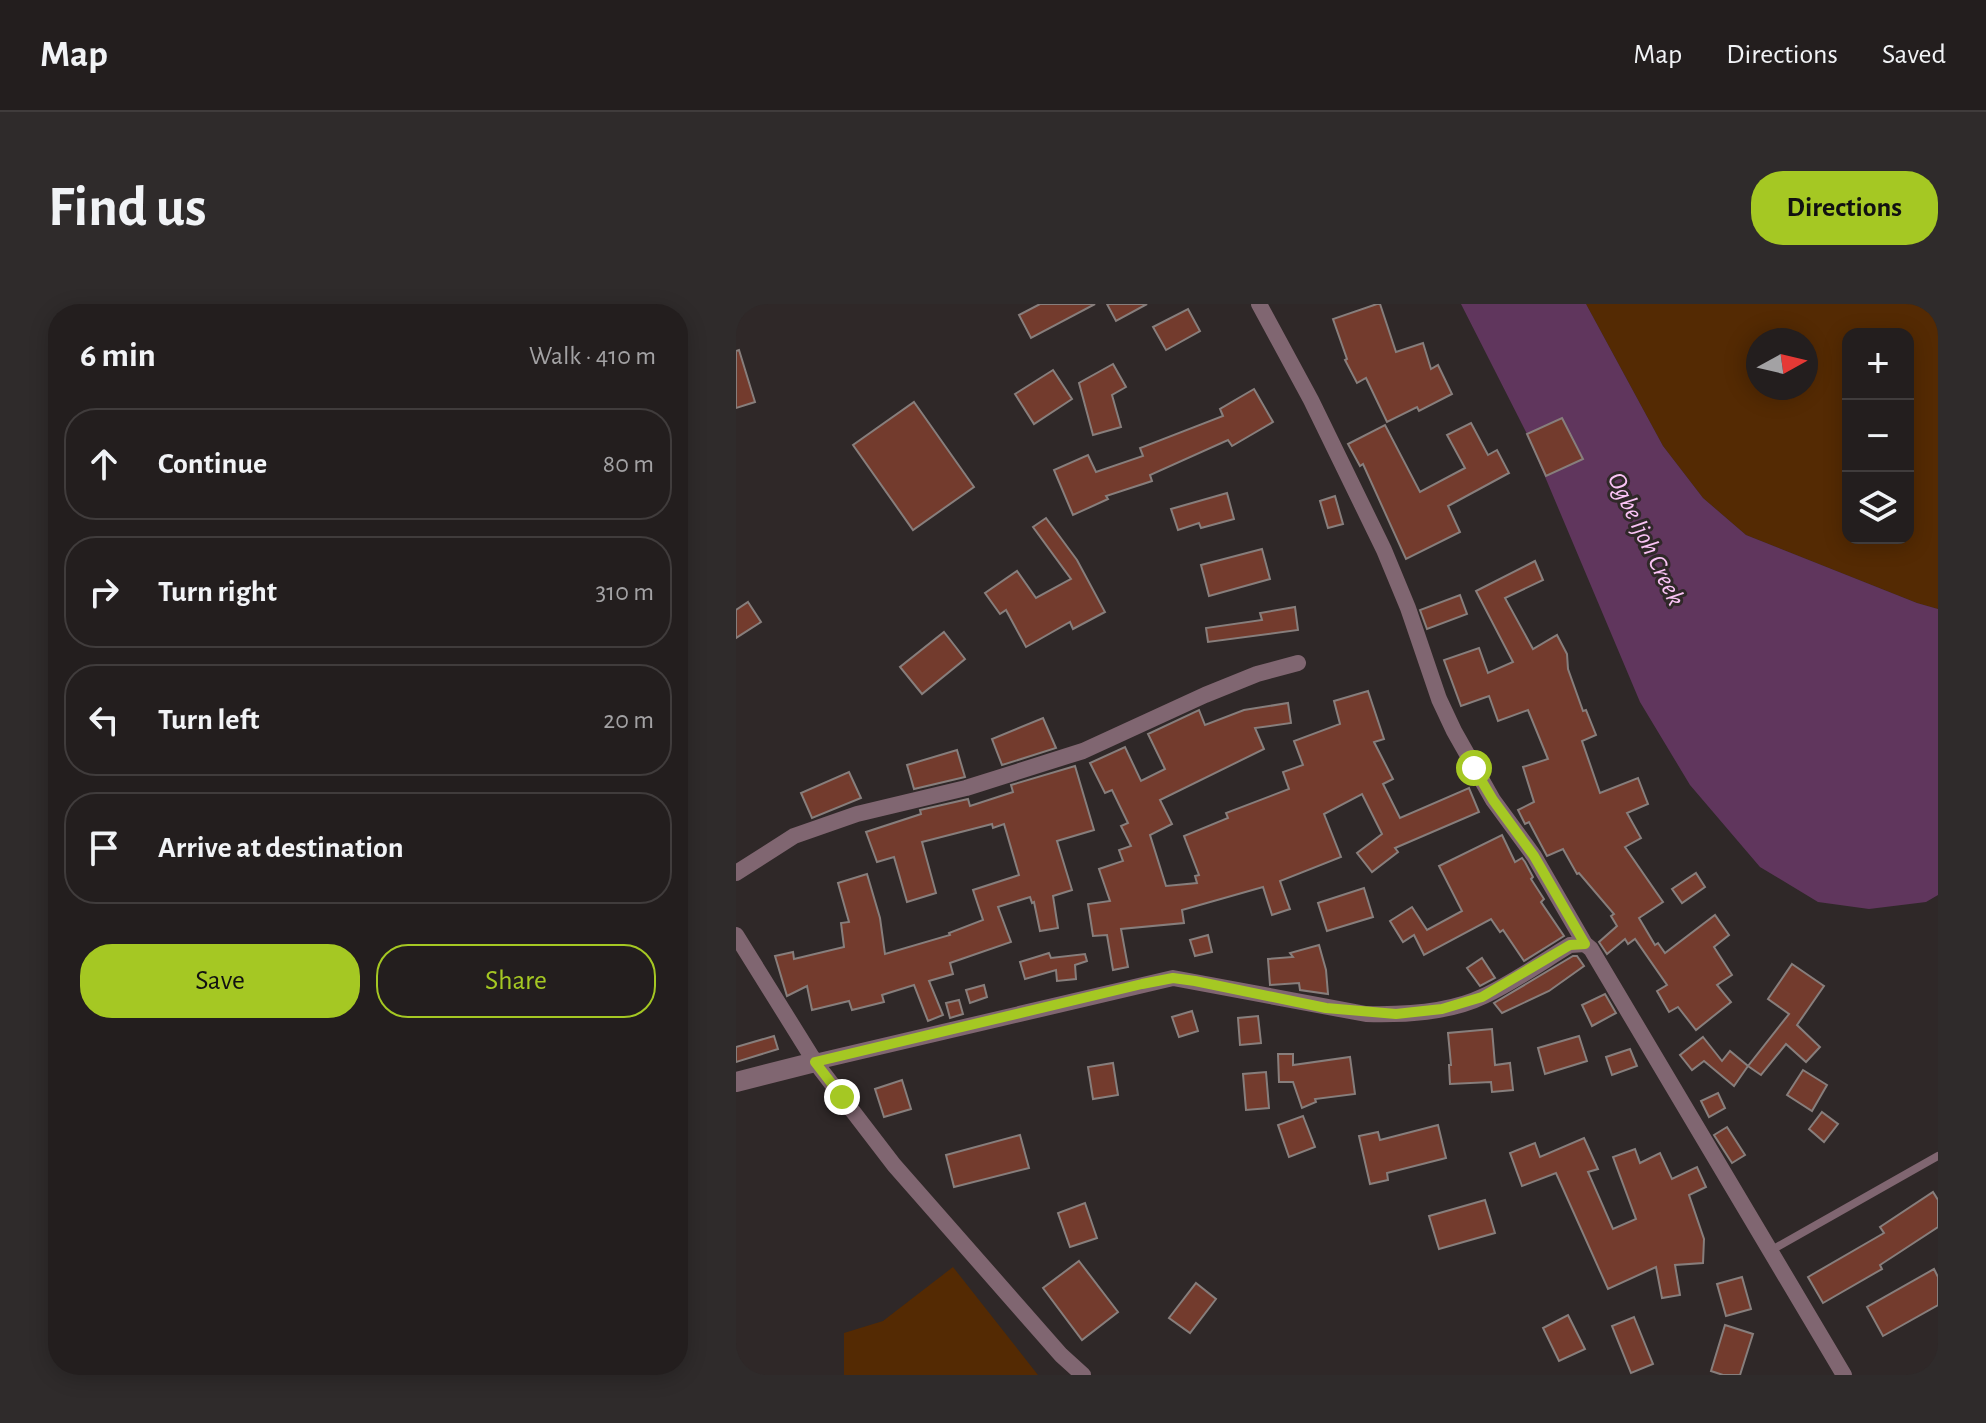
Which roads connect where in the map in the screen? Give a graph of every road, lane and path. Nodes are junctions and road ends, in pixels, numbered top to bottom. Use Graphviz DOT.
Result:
graph roads {
  1 [pos="1259,304"];
  2 [pos="1298,663"];
  3 [pos="736,873"];
  4 [pos="736,935"];
  5 [pos="1585,944"];
  6 [pos="815,1062"];
  7 [pos="736,1082"];
  8 [pos="1938,1156"];
  9 [pos="1770,1251"];
  10 [pos="1083,1375"];
  11 [pos="1844,1375"];
  1 -- 5 [label="street"];
  2 -- 3 [label="street"];
  4 -- 6 [label="street"];
  5 -- 6 [label="street"];
  5 -- 9 [label="street"];
  6 -- 7 [label="street"];
  6 -- 10 [label="street"];
  8 -- 9 [label="lane"];
  9 -- 11 [label="street"];
}
